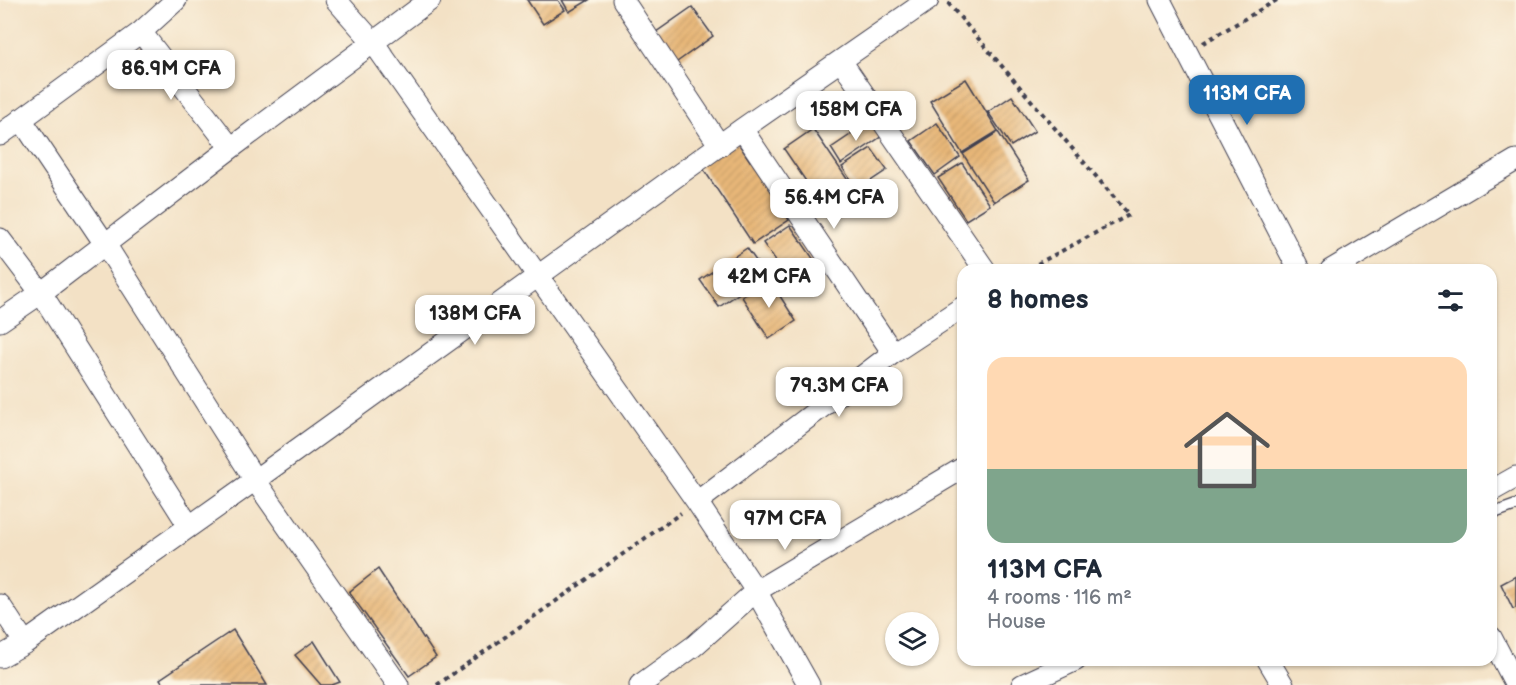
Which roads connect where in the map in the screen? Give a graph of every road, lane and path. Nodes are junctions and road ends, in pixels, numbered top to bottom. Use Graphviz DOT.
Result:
graph roads {
  1 [pos="176,0"];
  2 [pos="336,0"];
  3 [pos="430,0"];
  4 [pos="623,0"];
  5 [pos="928,0"];
  6 [pos="946,0"];
  7 [pos="1160,0"];
  8 [pos="1277,0"];
  9 [pos="141,32"];
  10 [pos="373,42"];
  11 [pos="1187,52"];
  12 [pos="841,61"];
  13 [pos="21,119"];
  14 [pos="742,129"];
  15 [pos="0,135"];
  16 [pos="720,146"];
  17 [pos="231,148"];
  18 [pos="1516,160"];
  19 [pos="0,239"];
  20 [pos="105,244"];
  21 [pos="981,264"];
  22 [pos="1037,264"];
  23 [pos="1296,264"];
  24 [pos="1341,264"];
  25 [pos="539,276"];
  26 [pos="41,293"];
  27 [pos="957,311"];
  28 [pos="0,321"];
  29 [pos="893,352"];
  30 [pos="957,472"];
  31 [pos="1516,477"];
  32 [pos="255,480"];
  33 [pos="1497,488"];
  34 [pos="697,502"];
  35 [pos="1516,505"];
  36 [pos="1497,512"];
  37 [pos="189,526"];
  38 [pos="756,591"];
  39 [pos="0,605"];
  40 [pos="25,643"];
  41 [pos="1497,649"];
  42 [pos="0,657"];
  43 [pos="1063,666"];
  44 [pos="1272,666"];
  45 [pos="398,685"];
  46 [pos="437,685"];
  47 [pos="640,685"];
  48 [pos="809,685"];
  49 [pos="1022,685"];
  50 [pos="1283,685"];
  51 [pos="1516,685"];
  1 -- 9 [label="street"];
  2 -- 10 [label="street"];
  3 -- 10 [label="street"];
  4 -- 16 [label="street"];
  5 -- 12 [label="street"];
  6 -- 22 [label="path"];
  7 -- 11 [label="street"];
  8 -- 11 [label="path"];
  9 -- 13 [label="street"];
  9 -- 17 [label="street"];
  10 -- 17 [label="street"];
  10 -- 25 [label="street"];
  11 -- 23 [label="street"];
  12 -- 14 [label="street"];
  12 -- 21 [label="street"];
  13 -- 15 [label="street"];
  13 -- 20 [label="street"];
  14 -- 16 [label="street"];
  14 -- 29 [label="street"];
  16 -- 25 [label="street"];
  17 -- 20 [label="street"];
  18 -- 24 [label="street"];
  19 -- 26 [label="street"];
  20 -- 26 [label="street"];
  20 -- 32 [label="street"];
  25 -- 32 [label="street"];
  25 -- 34 [label="street"];
  26 -- 28 [label="street"];
  26 -- 37 [label="street"];
  27 -- 29 [label="street"];
  29 -- 34 [label="street"];
  30 -- 38 [label="street"];
  31 -- 33 [label="street"];
  32 -- 37 [label="street"];
  32 -- 45 [label="street"];
  34 -- 38 [label="street"];
  34 -- 46 [label="path"];
  35 -- 36 [label="lane"];
  37 -- 40 [label="street"];
  38 -- 47 [label="street"];
  38 -- 48 [label="street"];
  39 -- 40 [label="street"];
  40 -- 42 [label="street"];
  41 -- 51 [label="street"];
  43 -- 49 [label="street"];
  44 -- 50 [label="street"];
}
